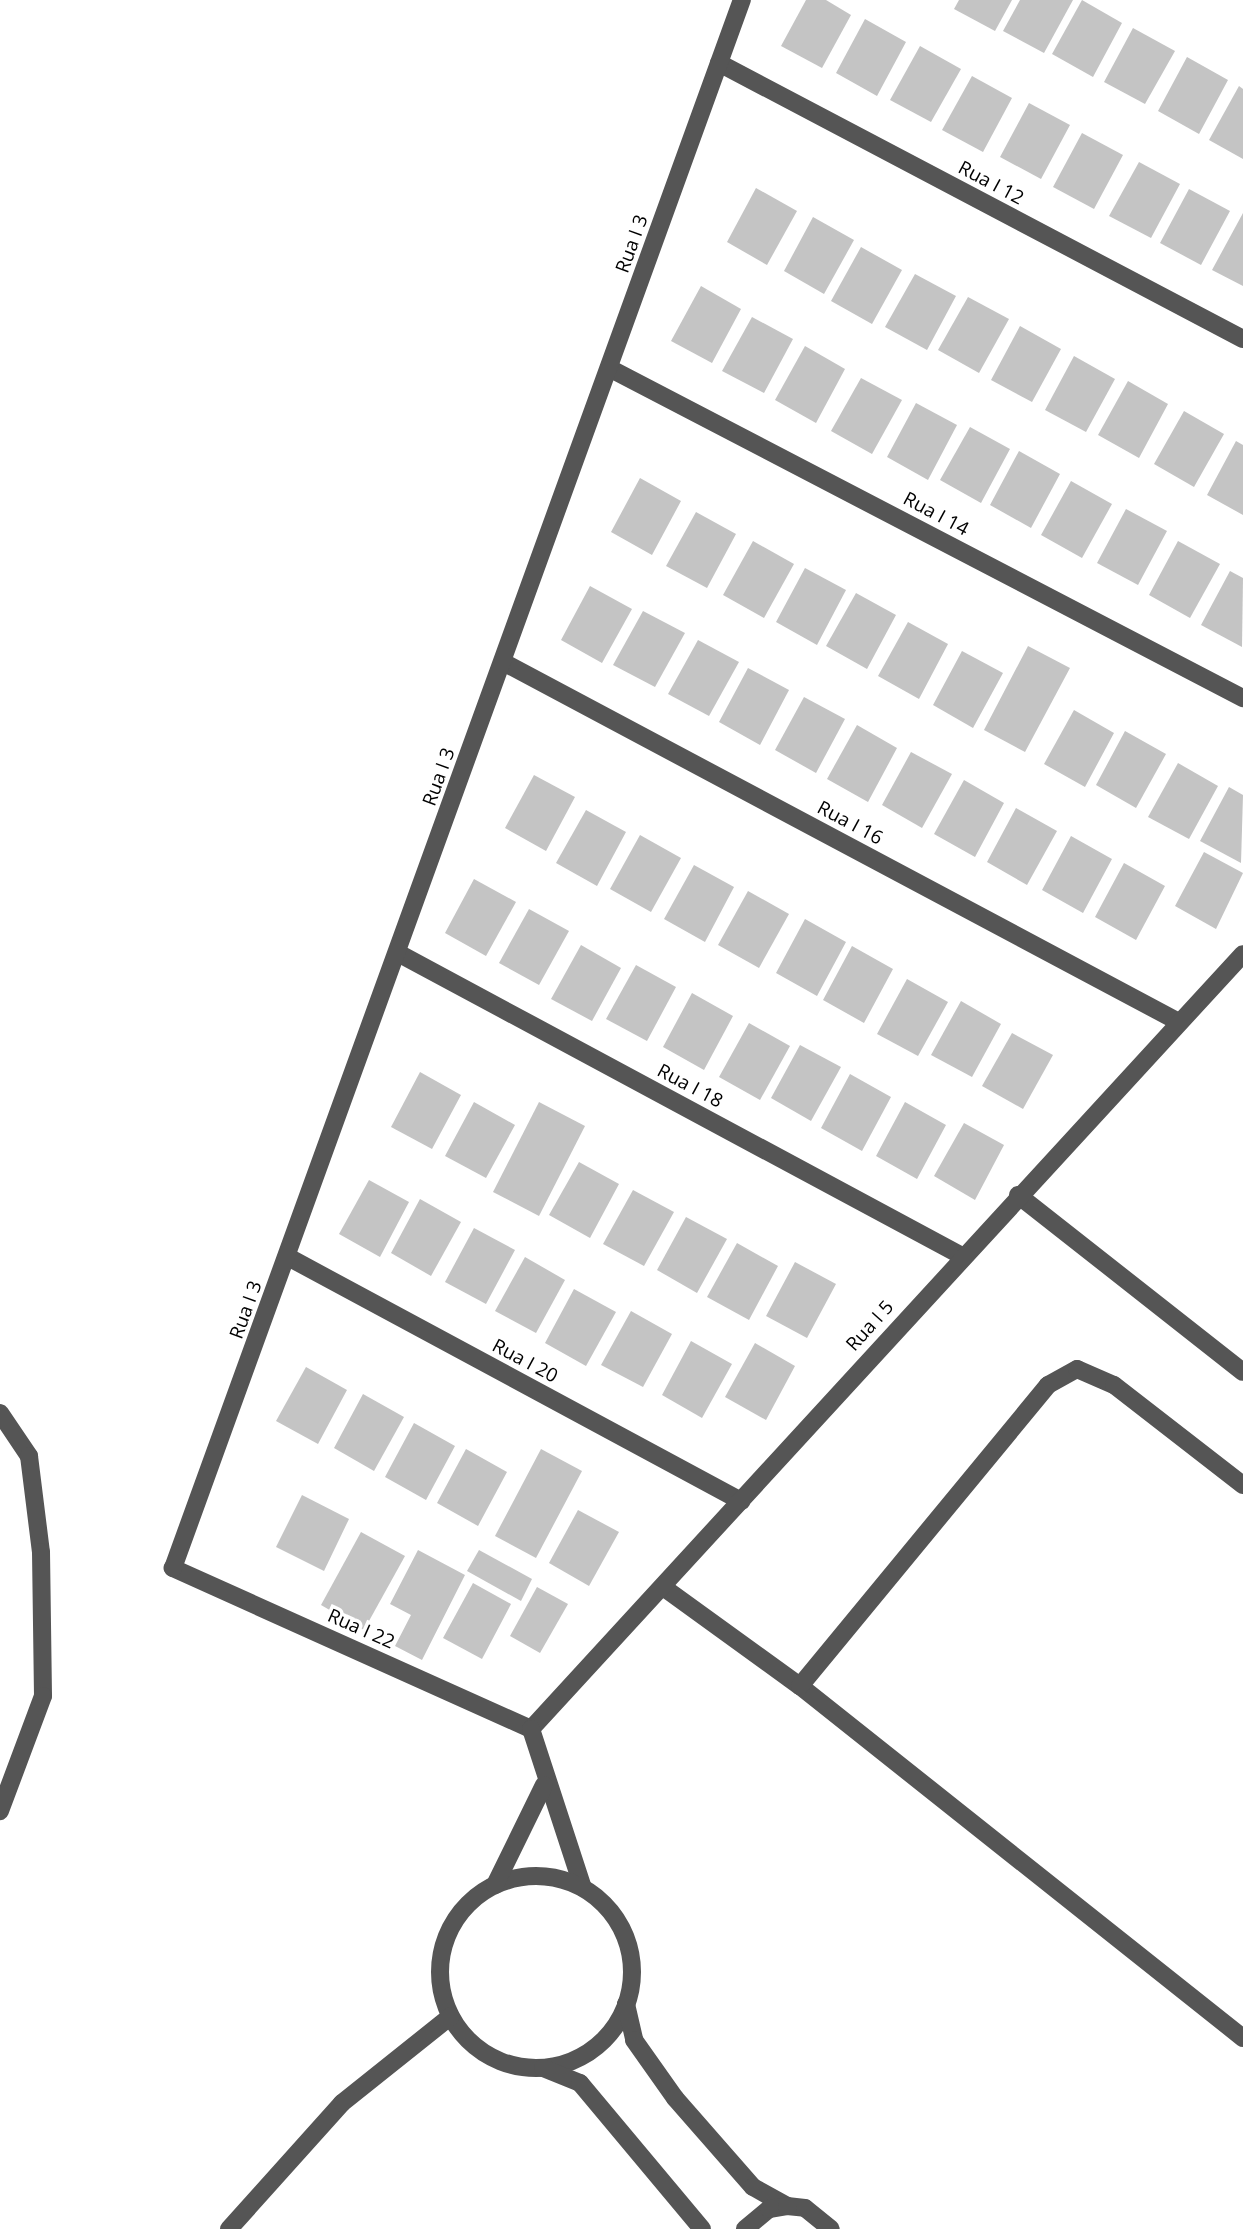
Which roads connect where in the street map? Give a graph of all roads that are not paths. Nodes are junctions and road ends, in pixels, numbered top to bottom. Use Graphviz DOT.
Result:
graph roads {
  1 [pos="742,0"];
  2 [pos="719,63"];
  3 [pos="1243,339"];
  4 [pos="609,368"];
  5 [pos="503,662"];
  6 [pos="1243,698"];
  7 [pos="398,953"];
  8 [pos="1243,954"];
  9 [pos="1179,1021"];
  10 [pos="1018,1195"];
  11 [pos="962,1256"];
  12 [pos="288,1257"];
  13 [pos="1243,1372"];
  14 [pos="0,1413"];
  15 [pos="1243,1485"];
  16 [pos="741,1501"];
  17 [pos="173,1568"];
  18 [pos="663,1587"];
  19 [pos="800,1686"];
  20 [pos="531,1730"];
  21 [pos="544,1785"];
  22 [pos="0,1811"];
  23 [pos="495,1885"];
  24 [pos="583,1888"];
  25 [pos="626,2004"];
  26 [pos="451,2016"];
  27 [pos="1243,2038"];
  28 [pos="543,2068"];
  29 [pos="787,2206"];
  30 [pos="229,2229"];
  31 [pos="702,2229"];
  32 [pos="745,2229"];
  33 [pos="831,2229"];
  1 -- 2 [label="street, Rua I 3"];
  2 -- 3 [label="street, Rua I 12"];
  2 -- 4 [label="street, Rua I 3"];
  4 -- 5 [label="street, Rua I 3"];
  4 -- 6 [label="street, Rua I 14"];
  5 -- 7 [label="street, Rua I 3"];
  5 -- 9 [label="street, Rua I 16"];
  7 -- 11 [label="street, Rua I 18"];
  7 -- 12 [label="street, Rua I 3"];
  8 -- 9 [label="street, Rua I 5"];
  9 -- 10 [label="street, Rua I 5"];
  10 -- 11 [label="street, Rua I 5"];
  10 -- 13 [label="street"];
  11 -- 16 [label="street, Rua I 5"];
  12 -- 16 [label="street, Rua I 20"];
  12 -- 17 [label="street, Rua I 3"];
  14 -- 22 [label="street"];
  15 -- 19 [label="street"];
  16 -- 18 [label="street, Rua I 5"];
  17 -- 20 [label="street, Rua I 22"];
  18 -- 19 [label="street"];
  18 -- 20 [label="street, Rua I 5"];
  19 -- 27 [label="street"];
  20 -- 21 [label="street"];
  21 -- 23 [label="street"];
  21 -- 24 [label="street"];
  23 -- 24 [label="street"];
  23 -- 26 [label="street"];
  24 -- 25 [label="street"];
  25 -- 28 [label="street"];
  25 -- 29 [label="street"];
  26 -- 28 [label="street"];
  26 -- 30 [label="street"];
  28 -- 31 [label="street"];
  29 -- 32 [label="street"];
  29 -- 33 [label="street"];
}
